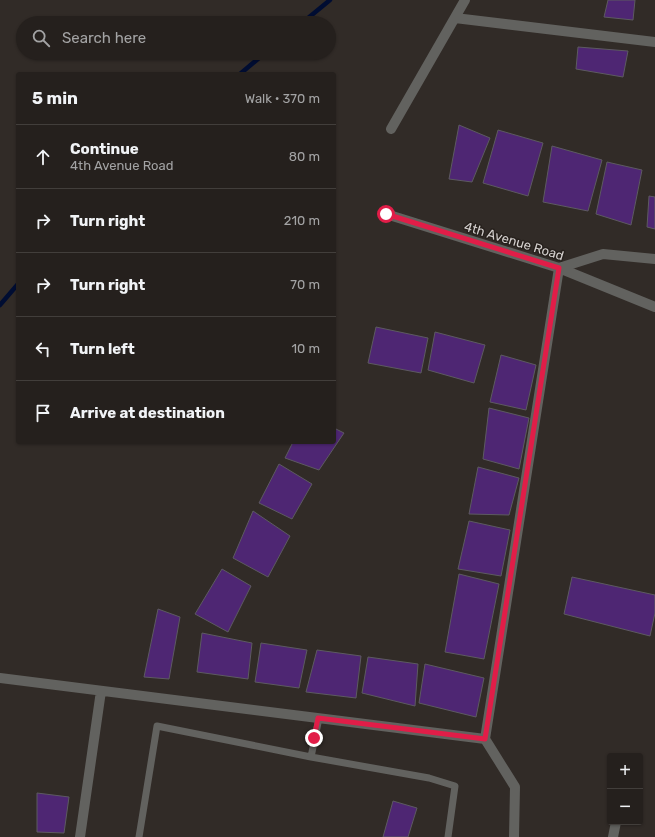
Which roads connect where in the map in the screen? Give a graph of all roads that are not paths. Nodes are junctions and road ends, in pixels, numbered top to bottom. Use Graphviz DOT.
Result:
graph roads {
  1 [pos="465,0"];
  2 [pos="455,18"];
  3 [pos="655,42"];
  4 [pos="392,129"];
  5 [pos="386,214"];
  6 [pos="655,259"];
  7 [pos="559,268"];
  8 [pos="655,307"];
  9 [pos="0,678"];
  10 [pos="101,691"];
  11 [pos="318,718"];
  12 [pos="485,739"];
  13 [pos="311,757"];
  14 [pos="616,825"];
  15 [pos="80,837"];
  16 [pos="139,837"];
  17 [pos="448,837"];
  18 [pos="514,837"];
  19 [pos="614,837"];
  1 -- 2 [label="street"];
  2 -- 3 [label="street"];
  2 -- 4 [label="street"];
  5 -- 7 [label="street, 4th Avenue Road"];
  6 -- 7 [label="street"];
  7 -- 8 [label="street, 4th Avenue Road"];
  7 -- 12 [label="street"];
  9 -- 10 [label="street"];
  10 -- 11 [label="street"];
  10 -- 15 [label="street"];
  11 -- 12 [label="street"];
  11 -- 13 [label="lane"];
  12 -- 18 [label="street"];
  13 -- 16 [label="lane"];
  13 -- 17 [label="lane"];
  14 -- 19 [label="street"];
}
